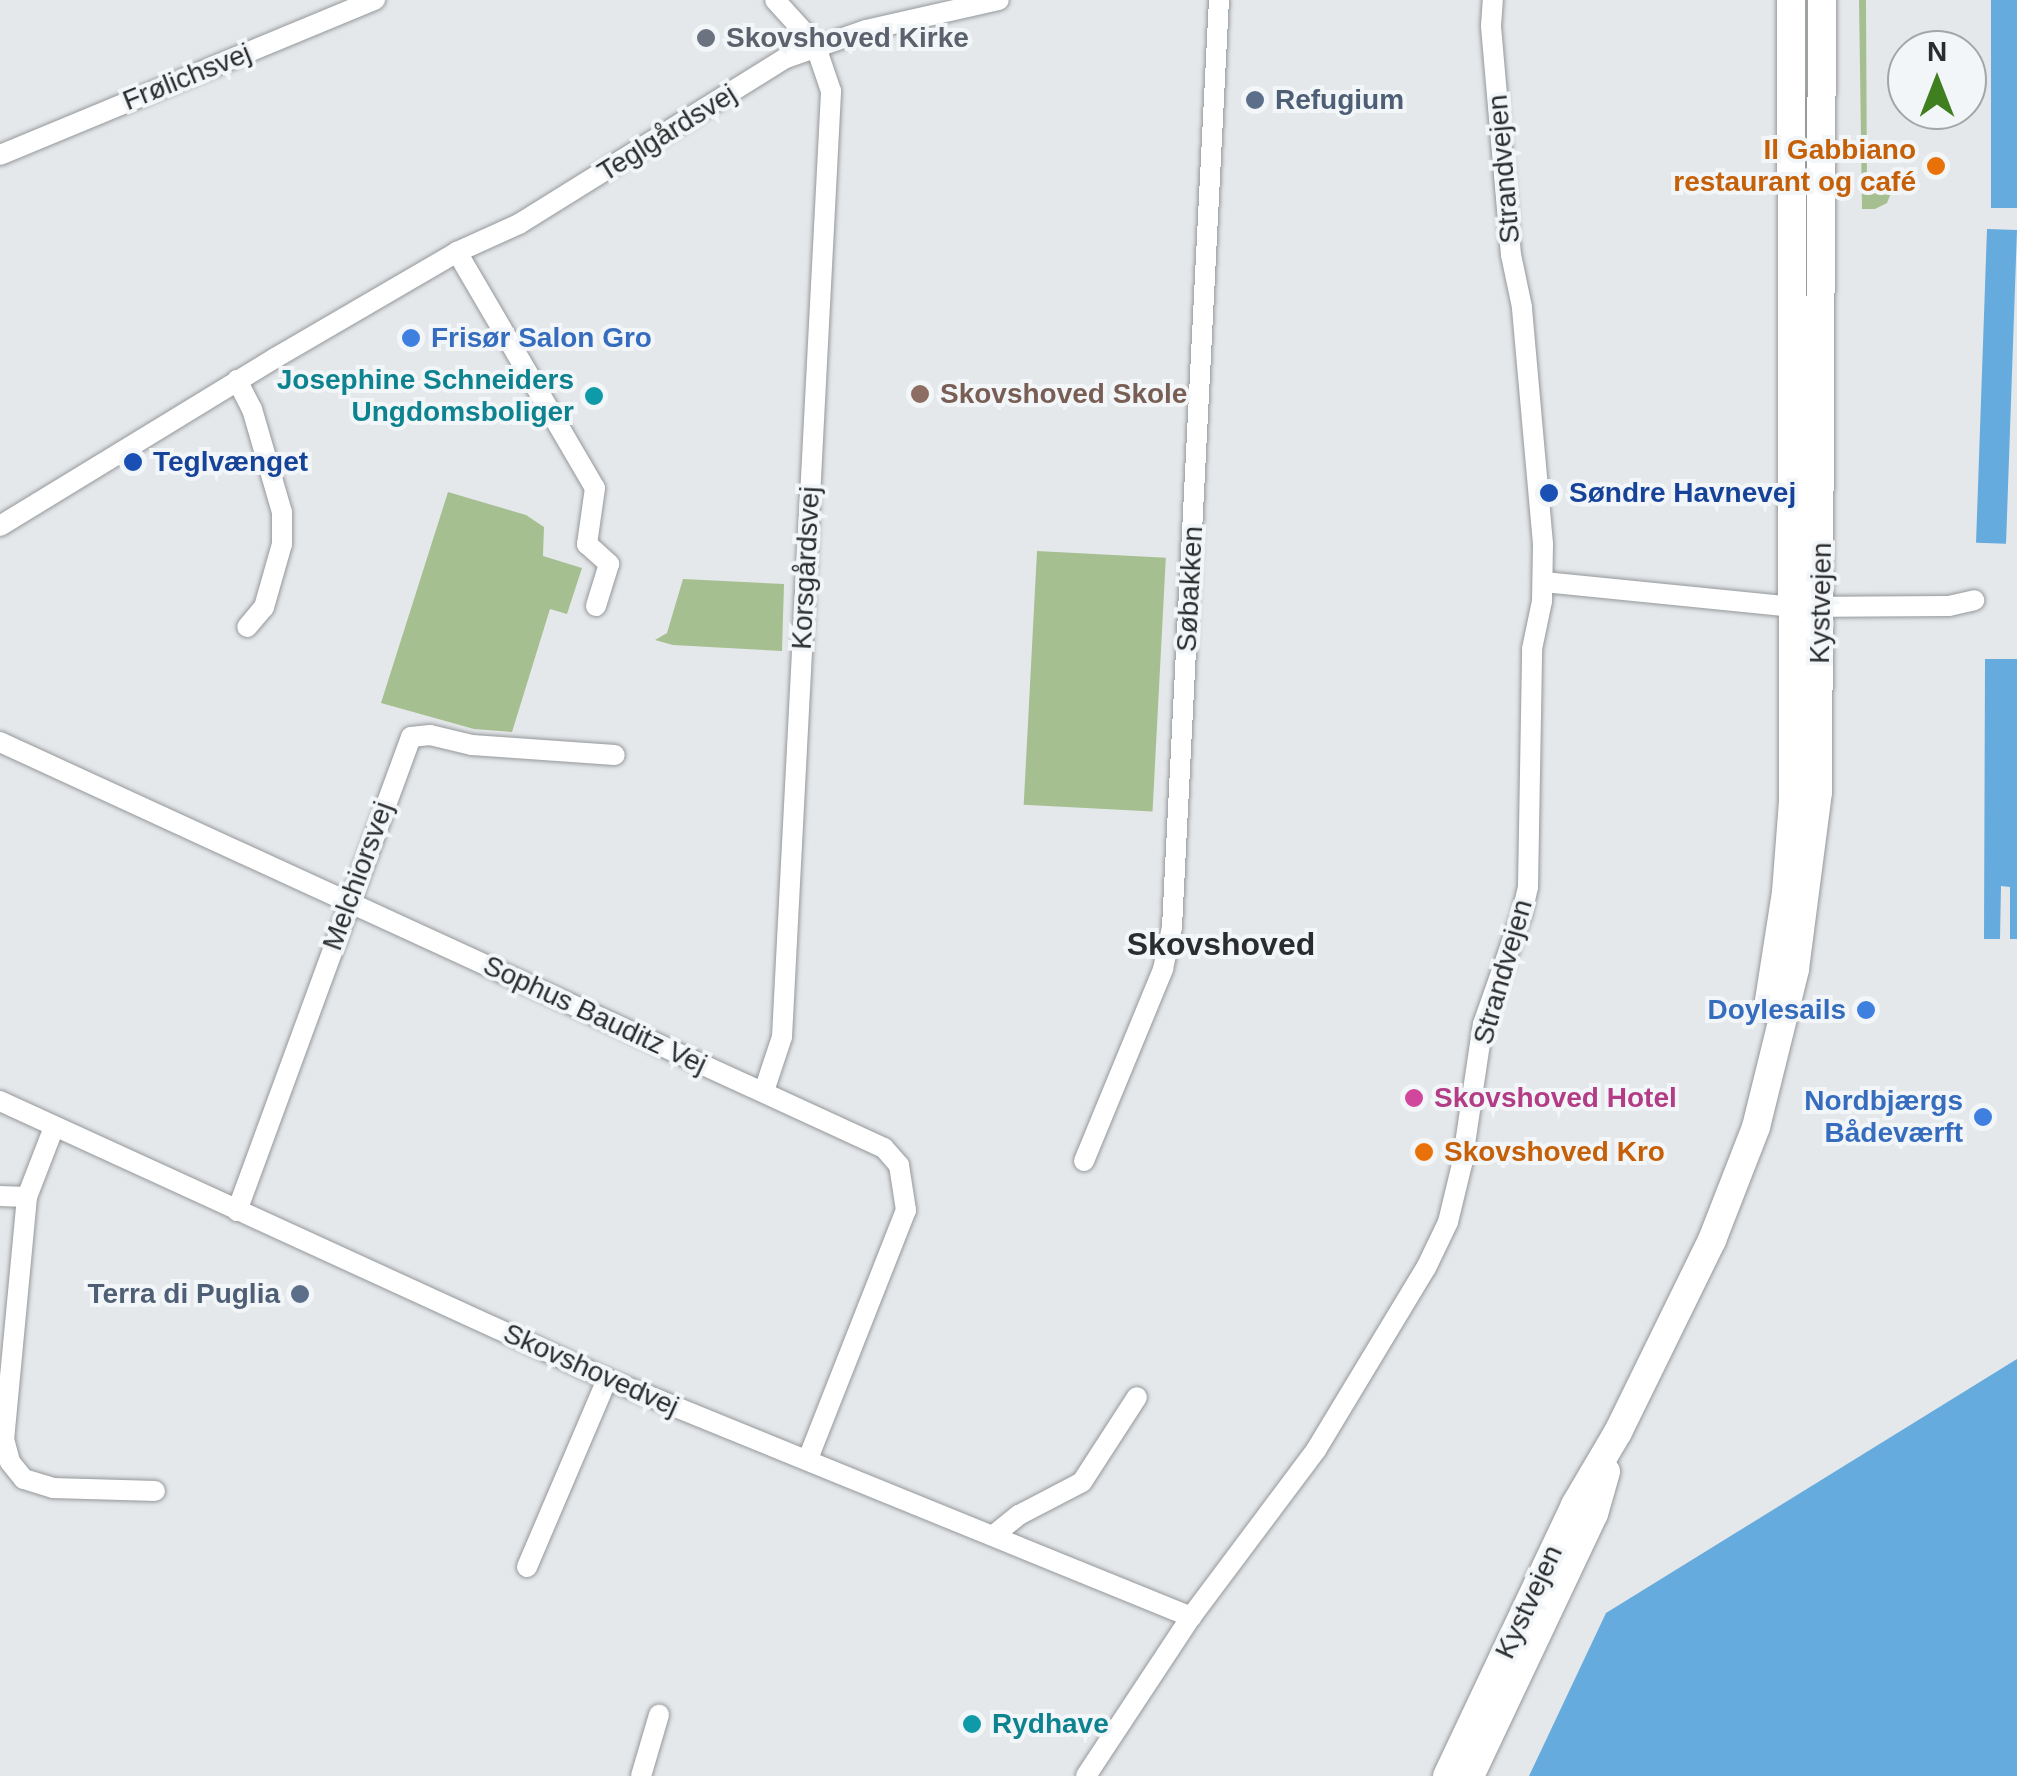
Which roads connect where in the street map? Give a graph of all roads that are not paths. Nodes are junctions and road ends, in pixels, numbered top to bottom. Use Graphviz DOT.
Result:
graph roads {
  1 [pos="375,0"];
  2 [pos="775,0"];
  3 [pos="999,0"];
  4 [pos="1219,0"];
  5 [pos="1493,0"];
  6 [pos="1790,0"];
  7 [pos="1822,0"];
  8 [pos="815,44"];
  9 [pos="0,155"];
  10 [pos="457,252"];
  11 [pos="237,380"];
  12 [pos="0,526"];
  13 [pos="1544,582"];
  14 [pos="1974,600"];
  15 [pos="596,606"];
  16 [pos="1807,607"];
  17 [pos="247,627"];
  18 [pos="0,742"];
  19 [pos="615,756"];
  20 [pos="348,902"];
  21 [pos="764,1091"];
  22 [pos="0,1101"];
  23 [pos="54,1127"];
  24 [pos="1084,1161"];
  25 [pos="0,1196"];
  26 [pos="26,1196"];
  27 [pos="237,1211"];
  28 [pos="607,1380"];
  29 [pos="1137,1397"];
  30 [pos="1618,1432"];
  31 [pos="808,1460"];
  32 [pos="155,1490"];
  33 [pos="994,1535"];
  34 [pos="526,1567"];
  35 [pos="1190,1617"];
  36 [pos="659,1715"];
  37 [pos="642,1776"];
  38 [pos="1086,1776"];
  39 [pos="1446,1776"];
  40 [pos="1470,1776"];
  1 -- 9 [label="street, Frølichsvej"];
  2 -- 8 [label="street"];
  3 -- 8 [label="street, Teglgårdsvej"];
  4 -- 24 [label="street, Søbakken"];
  5 -- 13 [label="street, Strandvejen"];
  6 -- 16 [label="main road, Kystvejen"];
  7 -- 16 [label="main road, Kystvejen"];
  8 -- 10 [label="street, Teglgårdsvej"];
  8 -- 21 [label="street, Korsgårdsvej"];
  10 -- 11 [label="street, Teglgårdsvej"];
  10 -- 15 [label="street"];
  11 -- 12 [label="street, Teglgårdsvej"];
  11 -- 17 [label="street"];
  13 -- 16 [label="street"];
  13 -- 35 [label="street, Strandvejen"];
  14 -- 16 [label="street"];
  16 -- 30 [label="main road, Kystvejen"];
  18 -- 20 [label="street, Sophus Bauditz Vej"];
  19 -- 20 [label="street, Melchiorsvej"];
  20 -- 21 [label="street, Sophus Bauditz Vej"];
  20 -- 27 [label="street, Melchiorsvej"];
  21 -- 31 [label="street, Sophus Bauditz Vej"];
  22 -- 23 [label="street, Skovshovedvej"];
  23 -- 26 [label="street"];
  23 -- 27 [label="street, Skovshovedvej"];
  25 -- 26 [label="street"];
  26 -- 32 [label="street"];
  27 -- 28 [label="street, Skovshovedvej"];
  28 -- 31 [label="street, Skovshovedvej"];
  28 -- 34 [label="street"];
  29 -- 33 [label="street"];
  30 -- 39 [label="main road, Kystvejen"];
  30 -- 40 [label="main road, Kystvejen"];
  31 -- 33 [label="street, Skovshovedvej"];
  33 -- 35 [label="street, Skovshovedvej"];
  35 -- 38 [label="street, Strandvejen"];
  36 -- 37 [label="street"];
}
